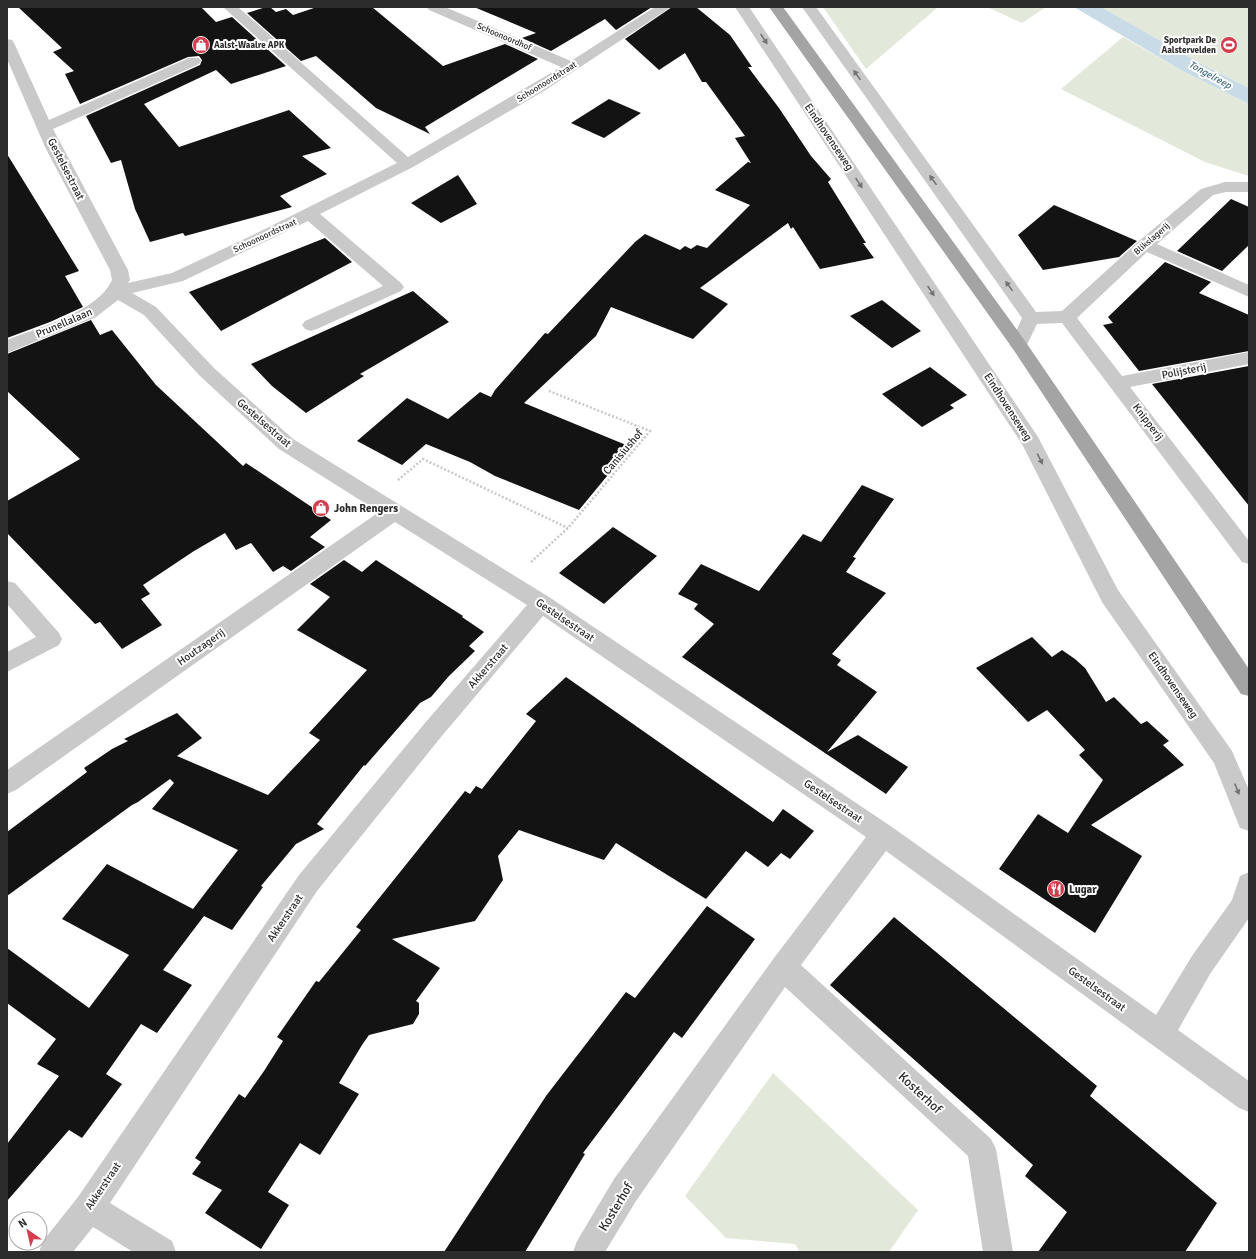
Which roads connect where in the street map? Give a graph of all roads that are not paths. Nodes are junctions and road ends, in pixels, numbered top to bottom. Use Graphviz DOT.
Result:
graph roads {
  1 [pos="230,7"];
  2 [pos="434,7"];
  3 [pos="664,7"];
  4 [pos="742,7"];
  5 [pos="776,7"];
  6 [pos="809,7"];
  7 [pos="7,43"];
  8 [pos="194,61"];
  9 [pos="573,67"];
  10 [pos="45,127"];
  11 [pos="407,164"];
  12 [pos="1249,187"];
  13 [pos="310,214"];
  14 [pos="1145,245"];
  15 [pos="116,291"];
  16 [pos="1249,292"];
  17 [pos="1067,317"];
  18 [pos="1031,318"];
  19 [pos="311,325"];
  20 [pos="1018,345"];
  21 [pos="7,347"];
  22 [pos="1249,358"];
  23 [pos="1118,383"];
  24 [pos="394,512"];
  25 [pos="1249,556"];
  26 [pos="7,589"];
  27 [pos="541,603"];
  28 [pos="7,663"];
  29 [pos="1249,687"];
  30 [pos="7,783"];
  31 [pos="1249,820"];
  32 [pos="883,835"];
  33 [pos="1246,895"];
  34 [pos="783,967"];
  35 [pos="1160,1034"];
  36 [pos="1249,1098"];
  37 [pos="89,1208"];
  38 [pos="54,1252"];
  39 [pos="161,1252"];
  40 [pos="588,1252"];
  41 [pos="998,1252"];
  1 -- 11 [label="street"];
  2 -- 9 [label="street, Schoonoordhof"];
  3 -- 9 [label="street, Schoonoordstraat"];
  4 -- 31 [label="street, Eindhovenseweg, one-way"];
  5 -- 20 [label="main road"];
  18 -- 6 [label="street, one-way"];
  7 -- 10 [label="street, Gestelsestraat"];
  8 -- 10 [label="street"];
  9 -- 11 [label="street, Schoonoordstraat"];
  10 -- 15 [label="street, Gestelsestraat"];
  11 -- 13 [label="street, Schoonoordstraat"];
  12 -- 14 [label="street, Blikslagerij"];
  13 -- 15 [label="street, Schoonoordstraat"];
  13 -- 19 [label="street"];
  14 -- 16 [label="street"];
  14 -- 17 [label="street, Blikslagerij"];
  15 -- 21 [label="street, Prunellalaan"];
  15 -- 24 [label="street, Gestelsestraat"];
  17 -- 18 [label="street"];
  17 -- 23 [label="street, Knipperij"];
  18 -- 20 [label="street"];
  20 -- 29 [label="main road"];
  22 -- 23 [label="street, Polijsterij"];
  23 -- 25 [label="street, Knipperij"];
  24 -- 27 [label="street, Gestelsestraat"];
  24 -- 30 [label="street, Houtzagerij"];
  26 -- 28 [label="street"];
  27 -- 32 [label="street, Gestelsestraat"];
  27 -- 37 [label="street, Akkerstraat"];
  32 -- 34 [label="street, Kosterhof"];
  32 -- 35 [label="street, Gestelsestraat"];
  33 -- 35 [label="street"];
  34 -- 40 [label="street, Kosterhof"];
  34 -- 41 [label="street, Kosterhof"];
  35 -- 36 [label="street, Gestelsestraat"];
  37 -- 38 [label="street, Akkerstraat"];
  37 -- 39 [label="street"];
}
